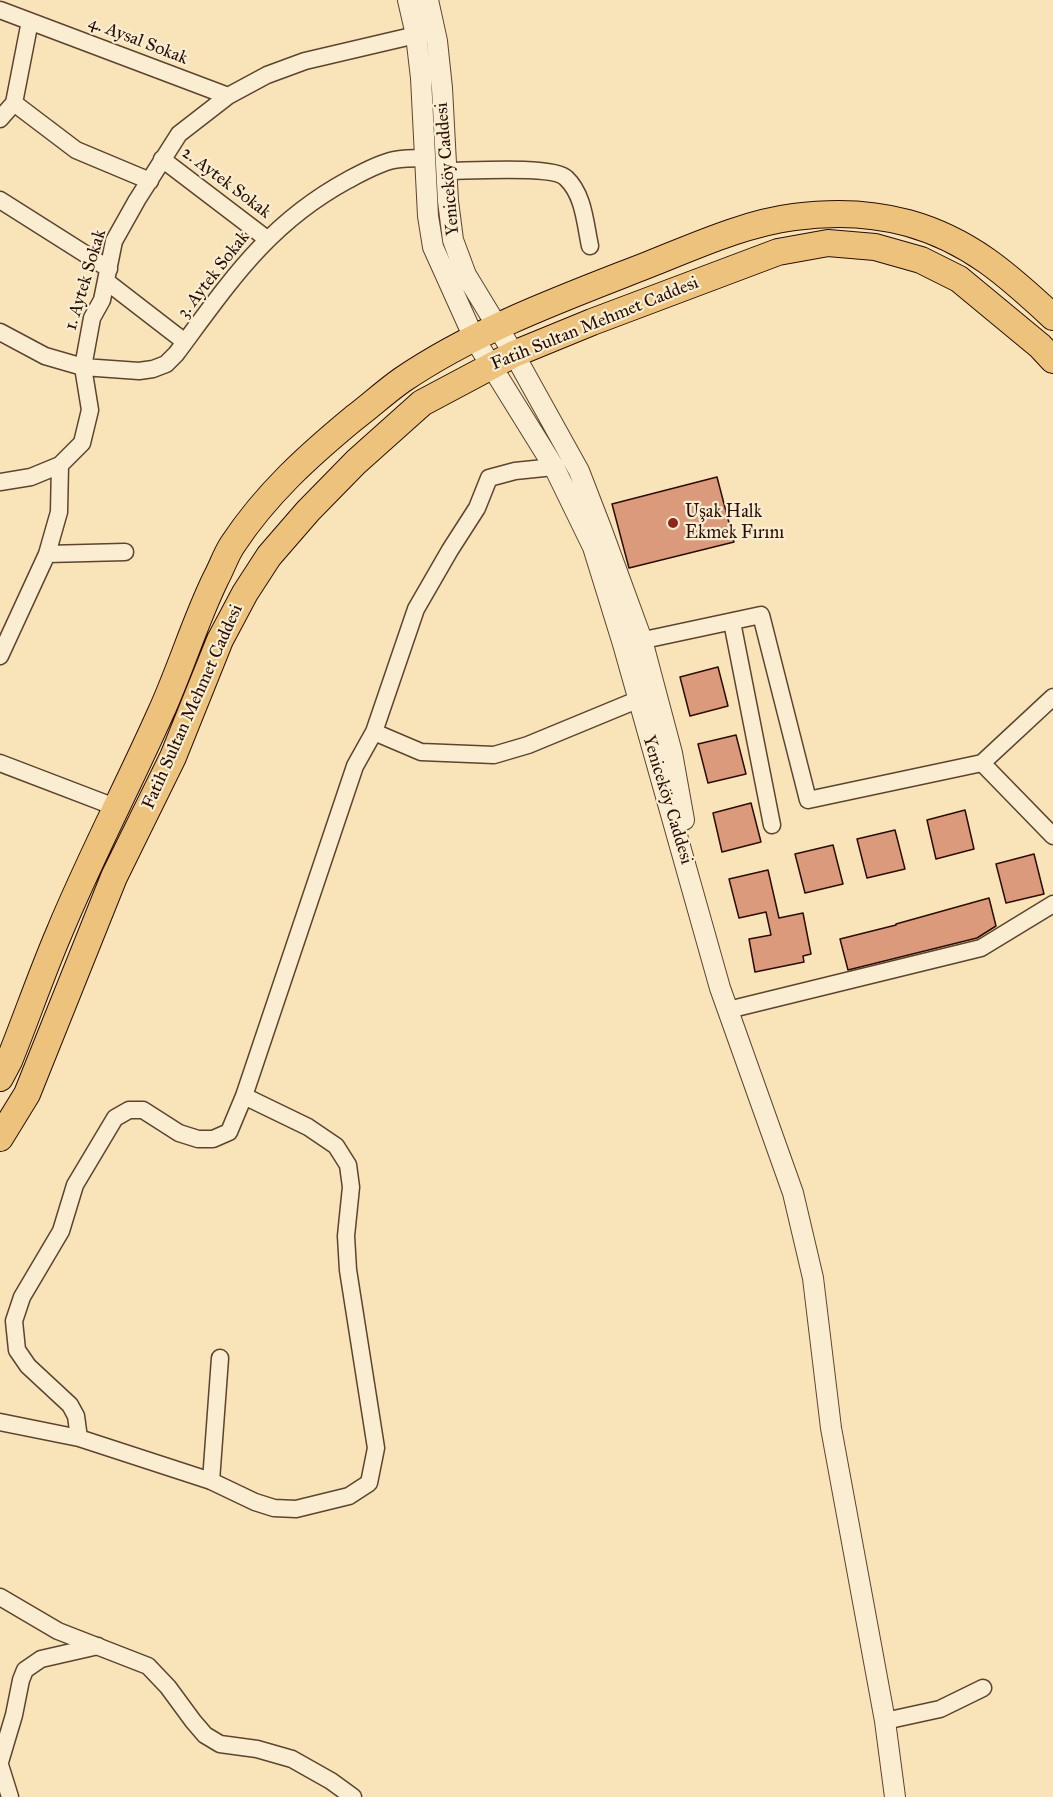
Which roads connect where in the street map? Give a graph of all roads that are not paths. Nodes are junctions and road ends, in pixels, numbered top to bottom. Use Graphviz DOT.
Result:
graph roads {
  1 [pos="408,0"];
  2 [pos="428,0"];
  3 [pos="0,10"];
  4 [pos="30,21"];
  5 [pos="416,35"];
  6 [pos="228,96"];
  7 [pos="14,103"];
  8 [pos="0,120"];
  9 [pos="426,158"];
  10 [pos="162,159"];
  11 [pos="447,171"];
  12 [pos="150,181"];
  13 [pos="0,200"];
  14 [pos="267,239"];
  15 [pos="590,246"];
  16 [pos="107,275"];
  17 [pos="1053,317"];
  18 [pos="0,332"];
  19 [pos="486,333"];
  20 [pos="185,342"];
  21 [pos="514,354"];
  22 [pos="1053,360"];
  23 [pos="491,366"];
  24 [pos="83,368"];
  25 [pos="60,465"];
  26 [pos="554,467"];
  27 [pos="0,482"];
  28 [pos="125,552"];
  29 [pos="47,554"];
  30 [pos="732,622"];
  31 [pos="642,640"];
  32 [pos="623,644"];
  33 [pos="0,656"];
  34 [pos="1053,697"];
  35 [pos="637,700"];
  36 [pos="374,732"];
  37 [pos="0,763"];
  38 [pos="982,763"];
  39 [pos="115,807"];
  40 [pos="772,825"];
  41 [pos="1053,836"];
  42 [pos="688,872"];
  43 [pos="1053,904"];
  44 [pos="728,1010"];
  45 [pos="0,1078"];
  46 [pos="244,1096"];
  47 [pos="0,1138"];
  48 [pos="220,1358"];
  49 [pos="0,1422"];
  50 [pos="79,1438"];
  51 [pos="211,1481"];
  52 [pos="0,1597"];
  53 [pos="99,1646"];
  54 [pos="982,1688"];
  55 [pos="885,1721"];
  56 [pos="0,1764"];
  57 [pos="10,1797"];
  58 [pos="353,1797"];
  59 [pos="896,1797"];
  1 -- 5 [label="street, Yeniceköy Caddesi"];
  2 -- 11 [label="street, Yeniceköy Caddesi"];
  3 -- 4 [label="street, 4. Aysal Sokak"];
  4 -- 6 [label="street, 4. Aysal Sokak"];
  4 -- 7 [label="street"];
  5 -- 6 [label="street, 1. Aytek Sokak"];
  5 -- 9 [label="street, Yeniceköy Caddesi"];
  6 -- 10 [label="street, 1. Aytek Sokak"];
  7 -- 8 [label="street"];
  7 -- 12 [label="street"];
  9 -- 14 [label="street, 3. Aytek Sokak"];
  9 -- 19 [label="street, Yeniceköy Caddesi"];
  10 -- 12 [label="street, 1. Aytek Sokak"];
  10 -- 14 [label="street, 2. Aytek Sokak"];
  11 -- 15 [label="street"];
  11 -- 19 [label="street, Yeniceköy Caddesi"];
  12 -- 16 [label="street, 1. Aytek Sokak"];
  13 -- 16 [label="street"];
  14 -- 20 [label="street, 3. Aytek Sokak"];
  16 -- 20 [label="street"];
  16 -- 24 [label="street, 1. Aytek Sokak"];
  17 -- 19 [label="main road, Fatih Sultan Mehmet Caddesi"];
  18 -- 24 [label="street"];
  19 -- 21 [label="street, Yeniceköy Caddesi"];
  19 -- 23 [label="street, Yeniceköy Caddesi"];
  19 -- 39 [label="main road, Fatih Sultan Mehmet Caddesi"];
  20 -- 24 [label="street, 3. Aytek Sokak"];
  21 -- 22 [label="main road, Fatih Sultan Mehmet Caddesi"];
  21 -- 23 [label="main road, Fatih Sultan Mehmet Caddesi"];
  21 -- 31 [label="street, Yeniceköy Caddesi"];
  23 -- 26 [label="street, Yeniceköy Caddesi"];
  23 -- 47 [label="main road, Fatih Sultan Mehmet Caddesi"];
  24 -- 25 [label="street, 1. Aytek Sokak"];
  25 -- 27 [label="street"];
  25 -- 29 [label="street"];
  26 -- 32 [label="street, Yeniceköy Caddesi"];
  26 -- 36 [label="street"];
  28 -- 29 [label="street"];
  29 -- 33 [label="street"];
  30 -- 31 [label="street"];
  30 -- 38 [label="street"];
  30 -- 40 [label="street"];
  31 -- 32 [label="street"];
  31 -- 42 [label="street, Yeniceköy Caddesi"];
  32 -- 35 [label="street, Yeniceköy Caddesi"];
  34 -- 38 [label="street"];
  35 -- 36 [label="street"];
  35 -- 42 [label="street, Yeniceköy Caddesi"];
  36 -- 46 [label="street"];
  37 -- 39 [label="street"];
  38 -- 41 [label="street"];
  39 -- 45 [label="main road, Fatih Sultan Mehmet Caddesi"];
  42 -- 44 [label="street"];
  43 -- 44 [label="street"];
  44 -- 55 [label="street"];
  46 -- 50 [label="street"];
  46 -- 51 [label="street"];
  48 -- 51 [label="street"];
  49 -- 50 [label="street"];
  50 -- 51 [label="street"];
  52 -- 53 [label="street"];
  53 -- 56 [label="street"];
  53 -- 58 [label="street"];
  54 -- 55 [label="street"];
  55 -- 59 [label="street"];
  56 -- 57 [label="street"];
}
